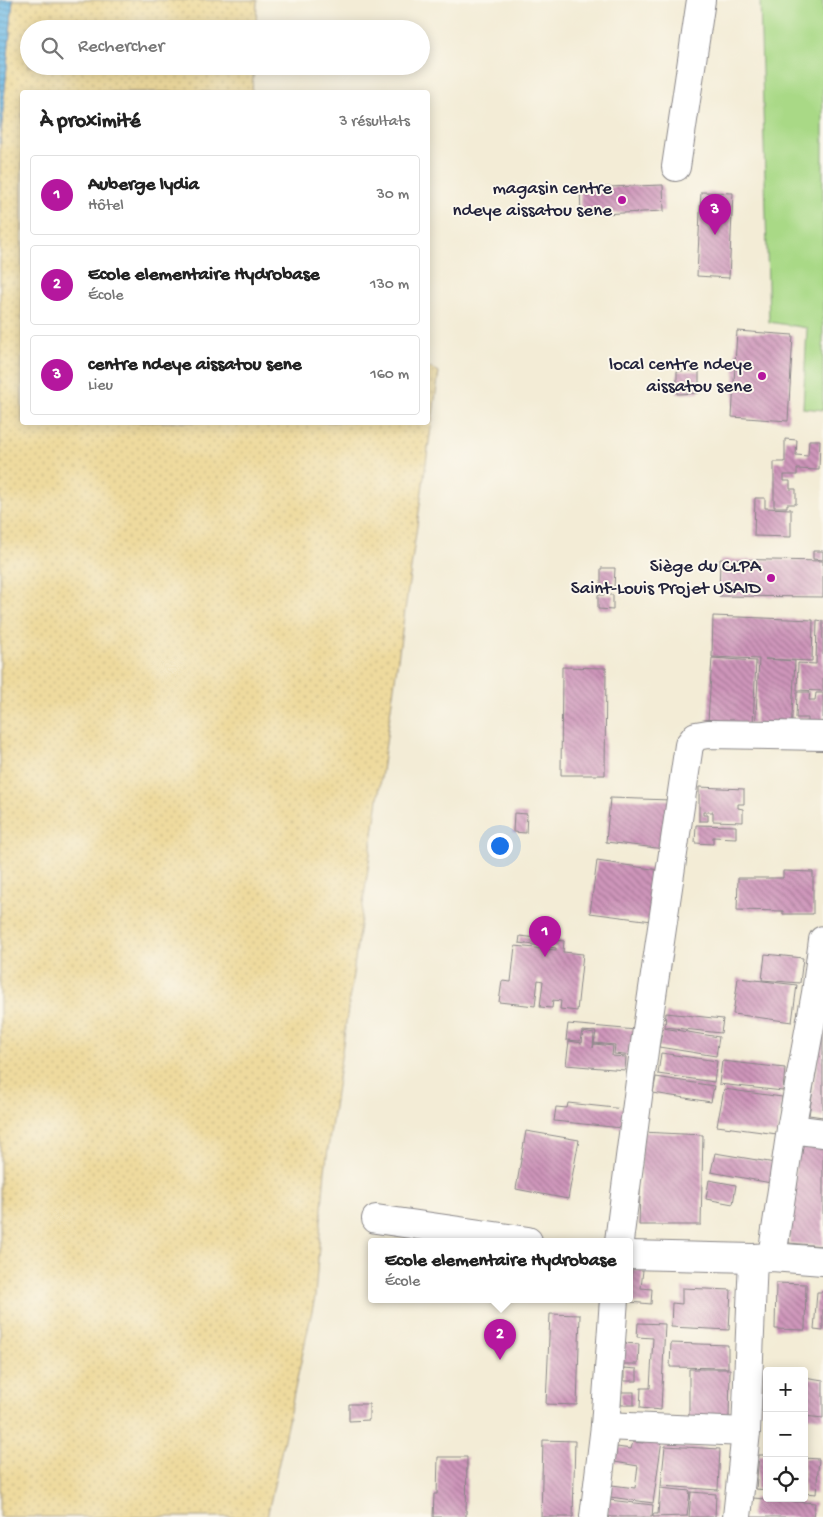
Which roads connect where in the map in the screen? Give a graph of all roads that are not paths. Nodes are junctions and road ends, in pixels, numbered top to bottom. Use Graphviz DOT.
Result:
graph roads {
  1 [pos="701,0"];
  2 [pos="676,167"];
  3 [pos="823,736"];
  4 [pos="823,940"];
  5 [pos="819,994"];
  6 [pos="791,1129"];
  7 [pos="823,1133"];
  8 [pos="376,1219"];
  9 [pos="507,1238"];
  10 [pos="620,1238"];
  11 [pos="633,1254"];
  12 [pos="763,1257"];
  13 [pos="823,1262"];
  14 [pos="614,1303"];
  15 [pos="605,1426"];
  16 [pos="746,1432"];
  17 [pos="594,1517"];
  18 [pos="737,1517"];
  1 -- 2 [label="street"];
  3 -- 10 [label="street"];
  4 -- 5 [label="street"];
  5 -- 6 [label="street"];
  6 -- 7 [label="street"];
  6 -- 12 [label="street"];
  8 -- 9 [label="street"];
  11 -- 12 [label="street"];
  12 -- 13 [label="street"];
  12 -- 16 [label="street"];
  14 -- 15 [label="street"];
  15 -- 16 [label="street"];
  15 -- 17 [label="street"];
  16 -- 18 [label="street"];
}
